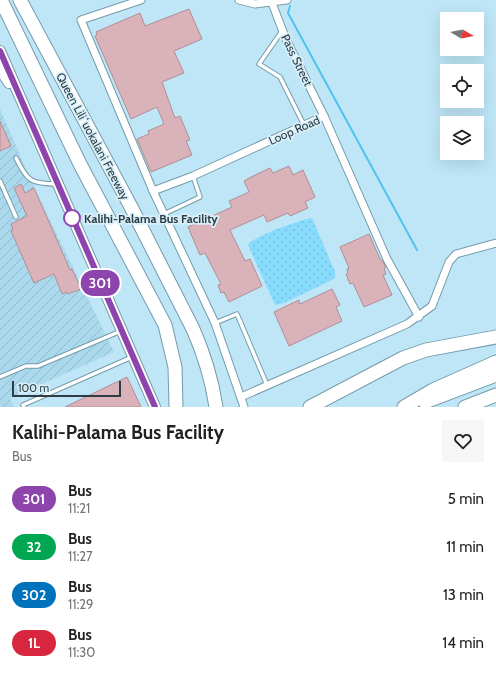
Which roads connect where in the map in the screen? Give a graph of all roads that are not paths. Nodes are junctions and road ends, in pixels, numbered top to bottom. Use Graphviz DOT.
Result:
graph roads {
  1 [pos="1,0"];
  2 [pos="20,0"];
  3 [pos="23,0"];
  4 [pos="141,0"];
  5 [pos="239,0"];
  6 [pos="287,0"];
  7 [pos="272,3"];
  8 [pos="0,11"];
  9 [pos="31,19"];
  10 [pos="282,30"];
  11 [pos="25,54"];
  12 [pos="1,60"];
  13 [pos="324,116"];
  14 [pos="304,126"];
  15 [pos="16,158"];
  16 [pos="193,176"];
  17 [pos="0,181"];
  18 [pos="57,184"];
  19 [pos="153,191"];
  20 [pos="5,193"];
  21 [pos="0,195"];
  22 [pos="164,214"];
  23 [pos="16,217"];
  24 [pos="496,243"];
  25 [pos="419,317"];
  26 [pos="215,323"];
  27 [pos="121,331"];
  28 [pos="496,337"];
  29 [pos="132,356"];
  30 [pos="496,362"];
  31 [pos="496,375"];
  32 [pos="0,377"];
  33 [pos="267,385"];
  34 [pos="496,395"];
  35 [pos="241,397"];
  36 [pos="496,403"];
  37 [pos="24,407"];
  38 [pos="155,407"];
  39 [pos="176,407"];
  40 [pos="216,407"];
  41 [pos="244,407"];
  42 [pos="310,407"];
  43 [pos="404,407"];
  44 [pos="411,407"];
  45 [pos="465,407"];
  46 [pos="483,407"];
  1 -- 11 [label="highway, Queen Liliʻuokalani Freeway"];
  2 -- 9 [label="highway, Queen Liliʻuokalani Freeway"];
  3 -- 9 [label="highway"];
  4 -- 19 [label="street"];
  5 -- 7 [label="street"];
  6 -- 7 [label="street"];
  7 -- 10 [label="street, Pass Street"];
  8 -- 11 [label="highway"];
  9 -- 40 [label="highway, Queen Liliʻuokalani Freeway"];
  10 -- 13 [label="street, Pass Street"];
  10 -- 14 [label="lane"];
  11 -- 39 [label="highway, Queen Liliʻuokalani Freeway"];
  12 -- 18 [label="main road"];
  13 -- 14 [label="street, Loop Road"];
  13 -- 25 [label="street, Loop Road"];
  14 -- 16 [label="street, Loop Road"];
  15 -- 18 [label="lane"];
  16 -- 19 [label="street, Loop Road"];
  16 -- 22 [label="lane"];
  17 -- 20 [label="lane"];
  18 -- 27 [label="main road"];
  19 -- 22 [label="street"];
  20 -- 21 [label="lane"];
  20 -- 23 [label="lane"];
  22 -- 26 [label="street"];
  24 -- 25 [label="street"];
  25 -- 33 [label="street"];
  26 -- 33 [label="lane"];
  26 -- 35 [label="street"];
  27 -- 29 [label="main road"];
  27 -- 32 [label="lane"];
  28 -- 42 [label="highway"];
  29 -- 37 [label="lane"];
  29 -- 38 [label="main road"];
  30 -- 43 [label="highway"];
  31 -- 44 [label="highway"];
  33 -- 35 [label="street"];
  34 -- 45 [label="highway"];
  35 -- 41 [label="street"];
  36 -- 46 [label="highway"];
}
